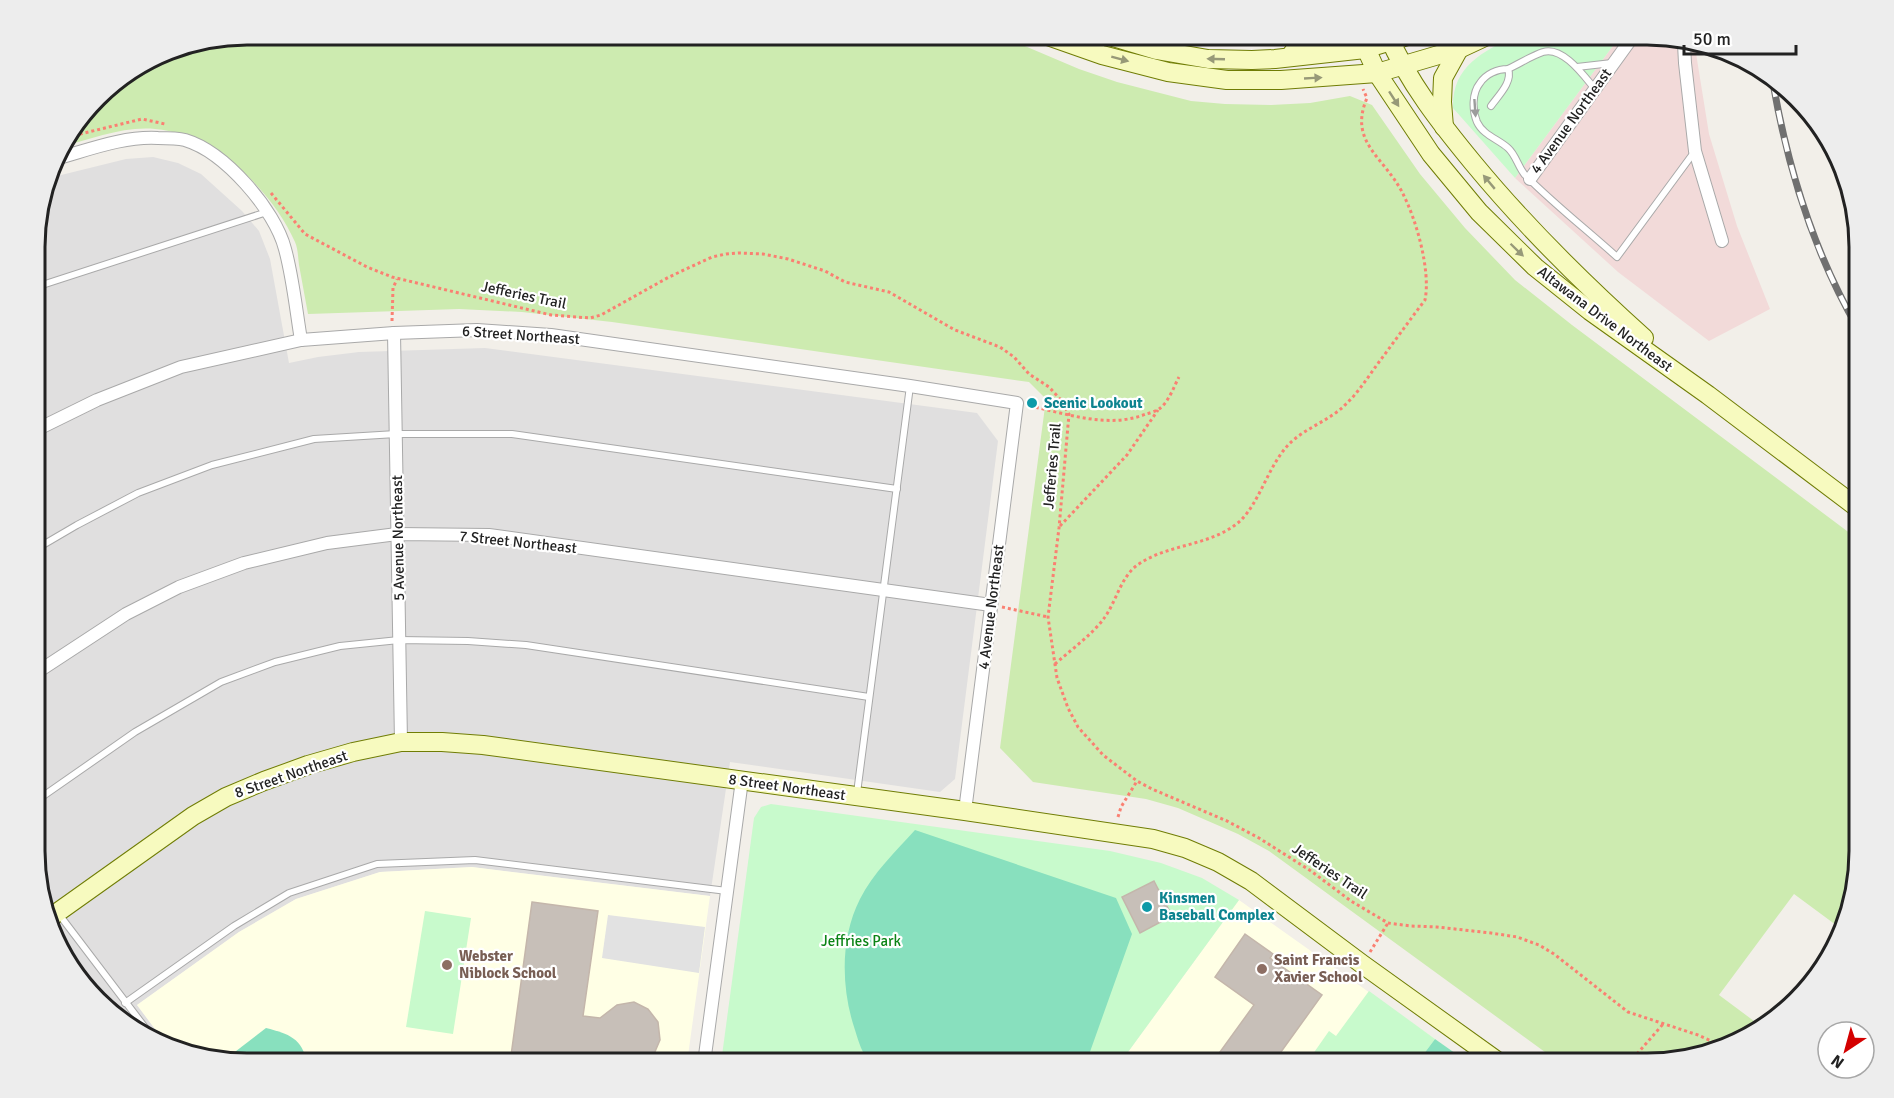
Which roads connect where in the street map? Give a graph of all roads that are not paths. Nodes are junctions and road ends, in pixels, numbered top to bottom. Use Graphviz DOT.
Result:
graph roads {
  1 [pos="1075,45"];
  2 [pos="1140,45"];
  3 [pos="1310,45"];
  4 [pos="1347,45"];
  5 [pos="1364,45"];
  6 [pos="1392,45"];
  7 [pos="1467,45"];
  8 [pos="1626,45"];
  9 [pos="1459,49"];
  10 [pos="1684,49"];
  11 [pos="1275,59"];
  12 [pos="1613,63"];
  13 [pos="1402,65"];
  14 [pos="1577,66"];
  15 [pos="1508,69"];
  16 [pos="1377,72"];
  17 [pos="1594,89"];
  18 [pos="1491,106"];
  19 [pos="1444,129"];
  20 [pos="1695,151"];
  21 [pos="67,156"];
  22 [pos="1530,179"];
  23 [pos="268,212"];
  24 [pos="1722,242"];
  25 [pos="45,284"];
  26 [pos="394,333"];
  27 [pos="301,340"];
  28 [pos="910,386"];
  29 [pos="1708,395"];
  30 [pos="1017,403"];
  31 [pos="45,426"];
  32 [pos="396,434"];
  33 [pos="897,489"];
  34 [pos="1849,501"];
  35 [pos="397,534"];
  36 [pos="45,544"];
  37 [pos="883,590"];
  38 [pos="991,605"];
  39 [pos="399,640"];
  40 [pos="45,667"];
  41 [pos="869,697"];
  42 [pos="401,742"];
  43 [pos="742,780"];
  44 [pos="45,795"];
  45 [pos="856,796"];
  46 [pos="964,811"];
  47 [pos="727,891"];
  48 [pos="55,914"];
  49 [pos="57,918"];
  50 [pos="125,1004"];
  51 [pos="139,1022"];
  52 [pos="705,1053"];
  53 [pos="1486,1053"];
  1 -- 16 [label="main road, one-way"];
  11 -- 2 [label="main road, one-way"];
  3 -- 11 [label="main road"];
  4 -- 11 [label="main road"];
  5 -- 16 [label="main road, Altawana Drive Northeast"];
  6 -- 13 [label="main road, Altawana Drive Northeast"];
  7 -- 9 [label="main road"];
  8 -- 12 [label="street, 4 Avenue Northeast"];
  9 -- 13 [label="main road"];
  9 -- 19 [label="main road"];
  10 -- 20 [label="street"];
  12 -- 14 [label="lane"];
  12 -- 17 [label="street, 4 Avenue Northeast"];
  13 -- 16 [label="main road"];
  13 -- 19 [label="main road, Altawana Drive Northeast"];
  14 -- 15 [label="lane"];
  14 -- 17 [label="lane"];
  15 -- 18 [label="lane"];
  15 -- 22 [label="lane, one-way"];
  16 -- 29 [label="main road, Altawana Drive Northeast, one-way"];
  17 -- 22 [label="street, 4 Avenue Northeast"];
  29 -- 19 [label="main road, Altawana Drive Northeast, one-way"];
  20 -- 22 [label="lane"];
  20 -- 24 [label="street"];
  21 -- 23 [label="street"];
  23 -- 25 [label="lane"];
  23 -- 27 [label="street"];
  26 -- 27 [label="street, 6 Street Northeast"];
  26 -- 28 [label="street, 6 Street Northeast"];
  26 -- 32 [label="street, 5 Avenue Northeast"];
  27 -- 31 [label="street, 6 Street Northeast"];
  28 -- 30 [label="street, 6 Street Northeast"];
  28 -- 33 [label="lane"];
  29 -- 34 [label="main road, Altawana Drive Northeast"];
  30 -- 38 [label="street, 4 Avenue Northeast"];
  32 -- 33 [label="lane"];
  32 -- 35 [label="street, 5 Avenue Northeast"];
  32 -- 36 [label="lane"];
  33 -- 37 [label="lane"];
  35 -- 37 [label="street, 7 Street Northeast"];
  35 -- 39 [label="street, 5 Avenue Northeast"];
  35 -- 40 [label="street, 7 Street Northeast"];
  37 -- 38 [label="street, 7 Street Northeast"];
  37 -- 41 [label="lane"];
  38 -- 46 [label="street, 4 Avenue Northeast"];
  39 -- 41 [label="lane"];
  39 -- 42 [label="street, 5 Avenue Northeast"];
  39 -- 44 [label="lane"];
  41 -- 45 [label="lane"];
  42 -- 43 [label="main road, 8 Street Northeast"];
  42 -- 48 [label="main road, 8 Street Northeast"];
  43 -- 45 [label="main road, 8 Street Northeast"];
  43 -- 47 [label="street"];
  45 -- 46 [label="main road, 8 Street Northeast"];
  46 -- 53 [label="main road, 8 Street Northeast"];
  47 -- 50 [label="lane"];
  47 -- 52 [label="street"];
  49 -- 50 [label="lane"];
  50 -- 51 [label="lane"];
}
